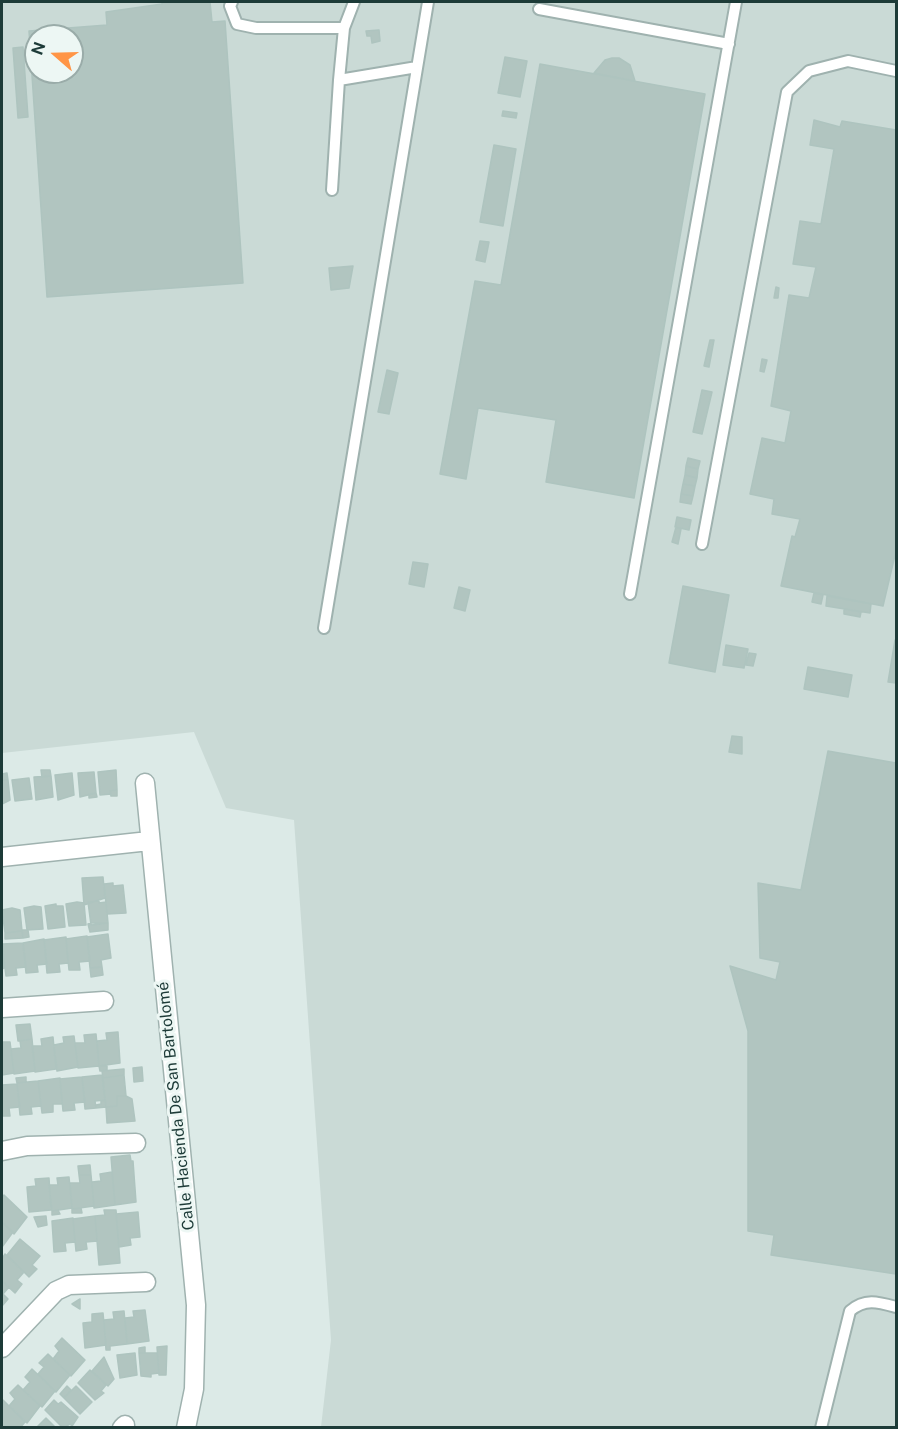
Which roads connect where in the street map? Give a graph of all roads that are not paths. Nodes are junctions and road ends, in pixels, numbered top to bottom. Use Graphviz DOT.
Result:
graph roads {
  1 [pos="232,2"];
  2 [pos="354,2"];
  3 [pos="428,2"];
  4 [pos="736,2"];
  5 [pos="539,9"];
  6 [pos="344,28"];
  7 [pos="729,44"];
  8 [pos="417,67"];
  9 [pos="897,71"];
  10 [pos="339,80"];
  11 [pos="332,190"];
  12 [pos="702,544"];
  13 [pos="630,594"];
  14 [pos="324,628"];
  15 [pos="145,783"];
  16 [pos="149,841"];
  17 [pos="2,857"];
  18 [pos="104,1000"];
  19 [pos="2,1008"];
  20 [pos="136,1143"];
  21 [pos="2,1151"];
  22 [pos="146,1282"];
  23 [pos="897,1307"];
  24 [pos="2,1348"];
  25 [pos="186,1428"];
  26 [pos="820,1428"];
  1 -- 6 [label="lane"];
  2 -- 6 [label="lane"];
  3 -- 8 [label="lane"];
  4 -- 7 [label="lane"];
  5 -- 7 [label="lane"];
  6 -- 10 [label="lane"];
  7 -- 13 [label="lane"];
  8 -- 10 [label="lane"];
  8 -- 14 [label="lane"];
  9 -- 12 [label="lane"];
  10 -- 11 [label="lane"];
  15 -- 16 [label="street, Calle Hacienda De San Bartolomé"];
  16 -- 17 [label="street"];
  16 -- 25 [label="street, Calle Hacienda De San Bartolomé"];
  18 -- 19 [label="street"];
  20 -- 21 [label="street"];
  22 -- 24 [label="street"];
  23 -- 26 [label="lane"];
}
